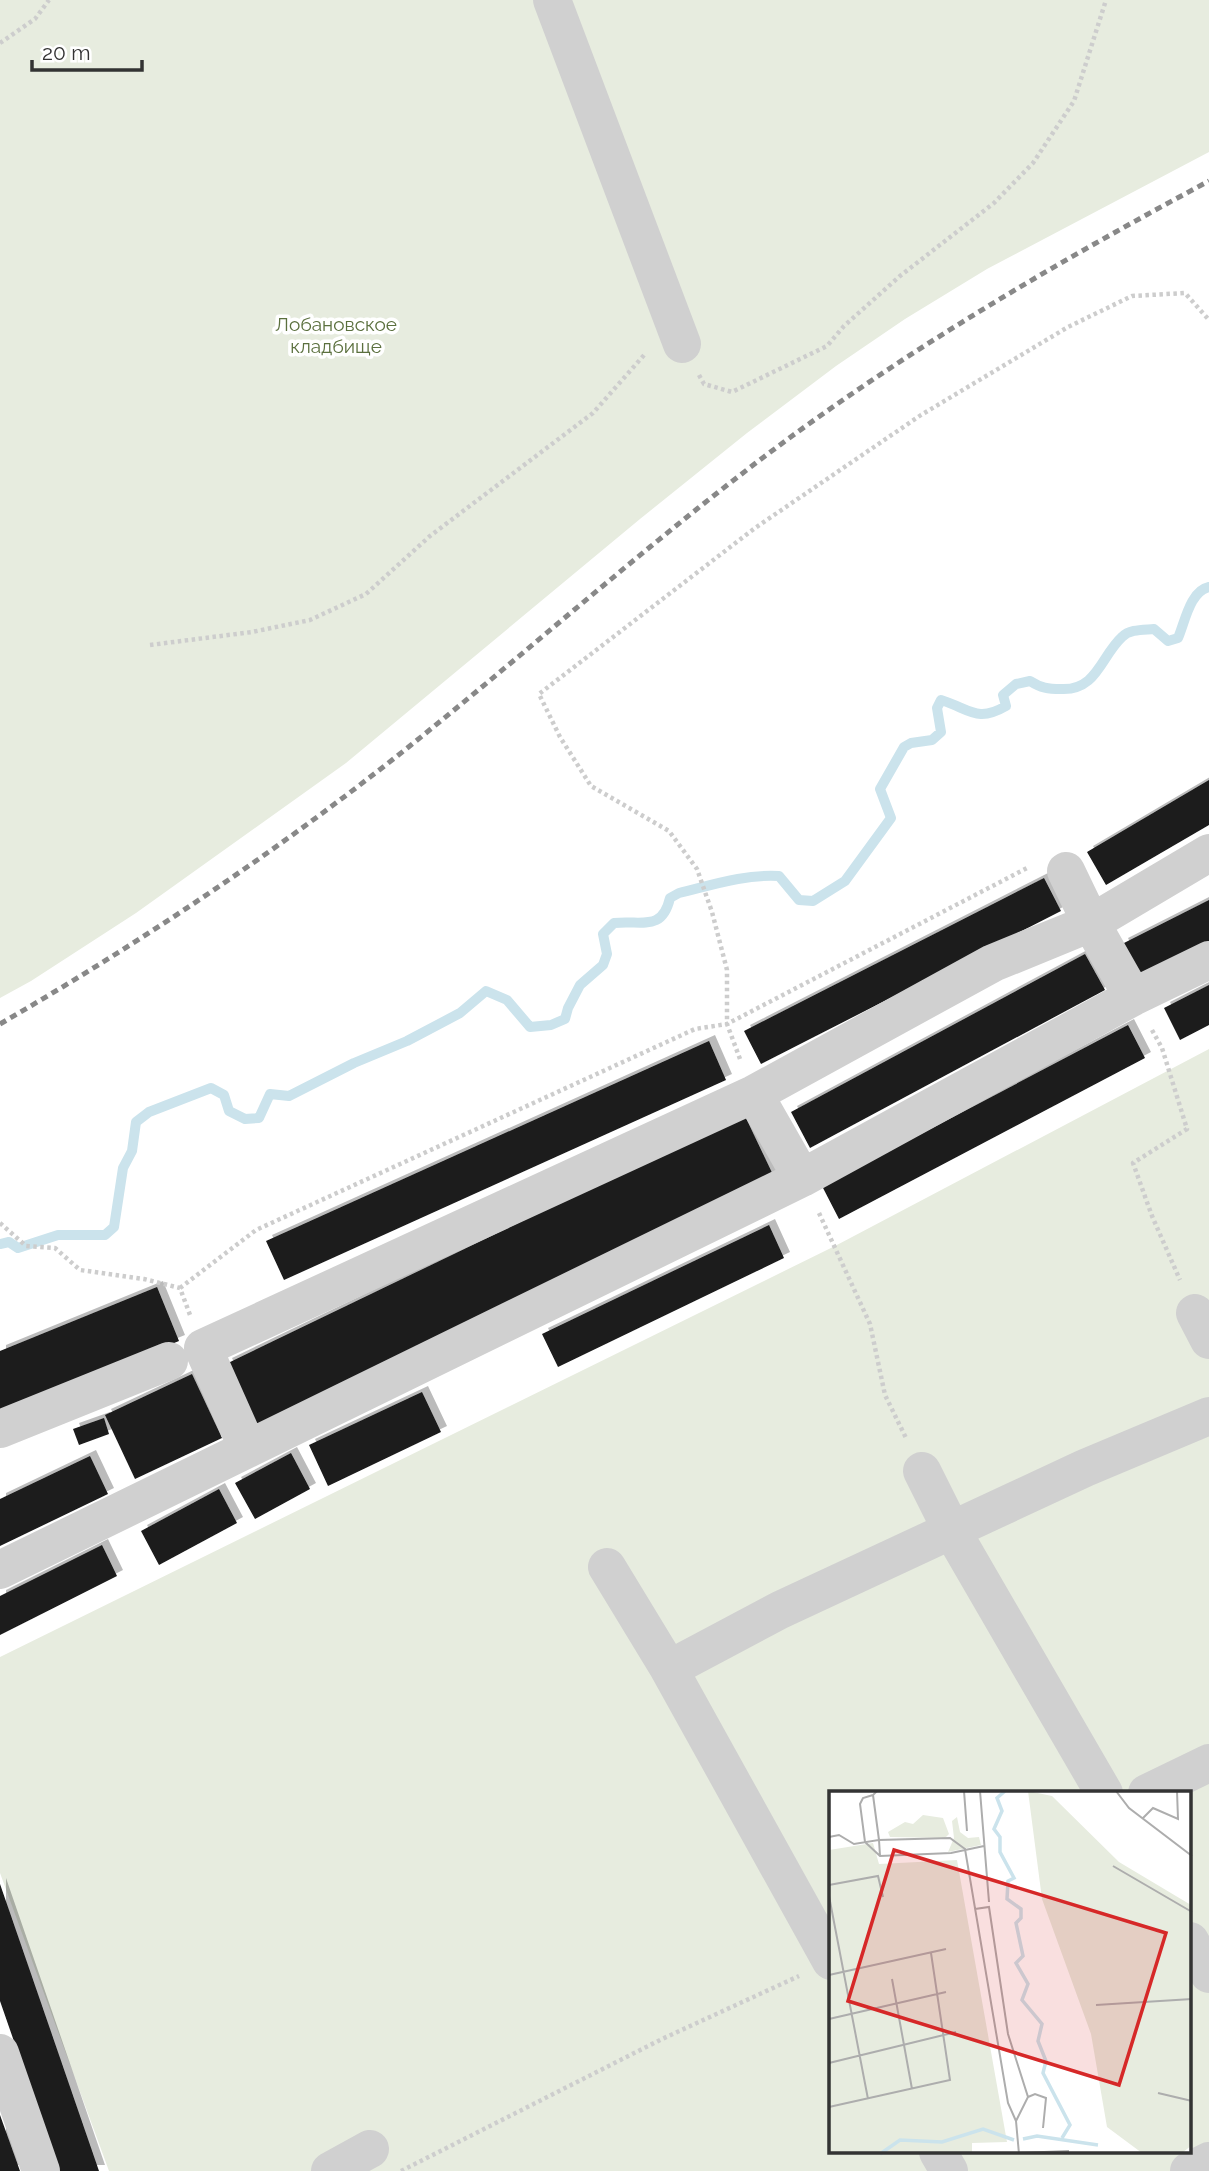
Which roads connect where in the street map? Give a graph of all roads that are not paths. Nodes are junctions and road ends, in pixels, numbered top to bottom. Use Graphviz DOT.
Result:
graph roads {
  1 [pos="552,0"];
  2 [pos="677,331"];
  3 [pos="1209,853"];
  4 [pos="1066,871"];
  5 [pos="1091,923"];
  6 [pos="1209,960"];
  7 [pos="1133,997"];
  8 [pos="754,1094"];
  9 [pos="803,1178"];
  10 [pos="186,1355"];
  11 [pos="1209,1416"];
  12 [pos="0,1429"];
  13 [pos="248,1449"];
  14 [pos="922,1471"];
  15 [pos="953,1531"];
  16 [pos="607,1567"];
  17 [pos="0,1570"];
  18 [pos="669,1669"];
  19 [pos="1209,1763"];
  20 [pos="1103,1791"];
  21 [pos="1151,1791"];
  22 [pos="1192,1944"];
  23 [pos="819,1967"];
  24 [pos="1209,1974"];
  25 [pos="0,2053"];
  26 [pos="370,2148"];
  27 [pos="939,2154"];
  28 [pos="1209,2161"];
  29 [pos="41,2171"];
  30 [pos="330,2171"];
  31 [pos="948,2171"];
  32 [pos="1189,2171"];
  1 -- 2 [label="lane"];
  3 -- 5 [label="lane"];
  4 -- 5 [label="lane"];
  5 -- 7 [label="lane"];
  5 -- 8 [label="lane"];
  6 -- 7 [label="lane"];
  7 -- 9 [label="lane"];
  8 -- 9 [label="lane"];
  8 -- 10 [label="lane"];
  9 -- 13 [label="lane"];
  10 -- 12 [label="lane"];
  10 -- 13 [label="lane"];
  11 -- 15 [label="lane"];
  13 -- 17 [label="lane"];
  14 -- 15 [label="lane"];
  15 -- 18 [label="lane"];
  15 -- 20 [label="lane"];
  16 -- 18 [label="lane"];
  18 -- 23 [label="lane"];
  19 -- 21 [label="lane"];
  22 -- 24 [label="lane"];
  25 -- 29 [label="lane"];
  26 -- 30 [label="lane"];
  27 -- 31 [label="lane"];
  28 -- 32 [label="lane"];
}
